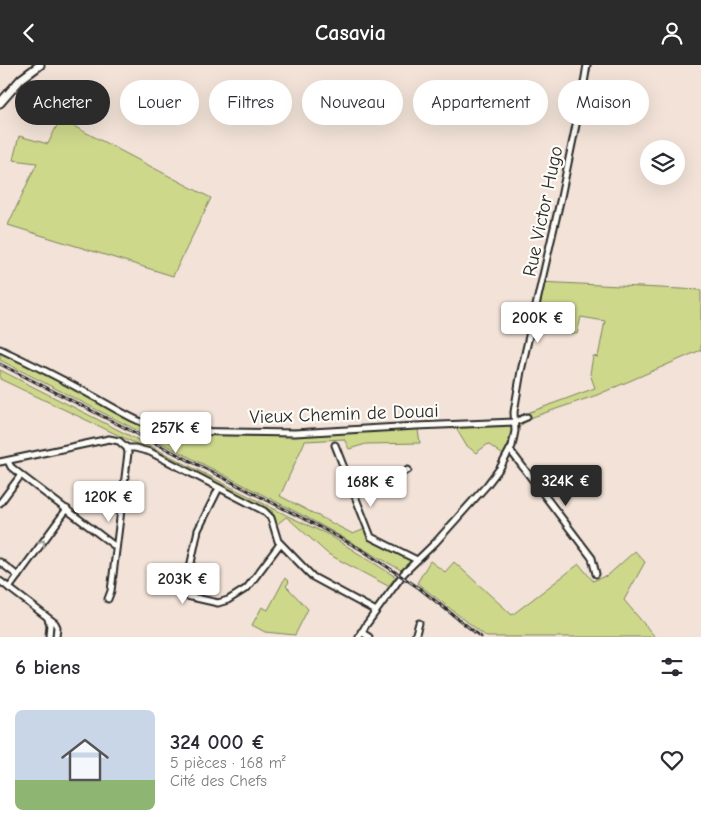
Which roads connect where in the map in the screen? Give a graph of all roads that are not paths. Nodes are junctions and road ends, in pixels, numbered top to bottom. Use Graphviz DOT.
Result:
graph roads {
  1 [pos="40,65"];
  2 [pos="587,65"];
  3 [pos="0,103"];
  4 [pos="0,349"];
  5 [pos="527,417"];
  6 [pos="515,422"];
  7 [pos="335,445"];
  8 [pos="127,448"];
  9 [pos="510,450"];
  10 [pos="8,461"];
  11 [pos="0,462"];
  12 [pos="408,470"];
  13 [pos="21,475"];
  14 [pos="219,488"];
  15 [pos="353,492"];
  16 [pos="0,503"];
  17 [pos="67,509"];
  18 [pos="280,544"];
  19 [pos="116,547"];
  20 [pos="417,560"];
  21 [pos="0,562"];
  22 [pos="596,574"];
  23 [pos="18,576"];
  24 [pos="0,581"];
  25 [pos="9,588"];
  26 [pos="108,599"];
  27 [pos="376,611"];
  28 [pos="46,616"];
  29 [pos="419,623"];
  30 [pos="360,635"];
  31 [pos="49,637"];
  32 [pos="56,637"];
  33 [pos="370,637"];
  34 [pos="415,637"];
  1 -- 3 [label="street"];
  2 -- 6 [label="street, Rue Victor Hugo"];
  4 -- 6 [label="street, Vieux Chemin de Douai"];
  5 -- 6 [label="street, Vieux Chemin de Douai"];
  6 -- 9 [label="street, Rue Victor Hugo"];
  7 -- 15 [label="street"];
  8 -- 10 [label="street"];
  8 -- 14 [label="street"];
  8 -- 19 [label="street"];
  9 -- 20 [label="street, Rue Victor Hugo"];
  9 -- 22 [label="street"];
  10 -- 11 [label="street"];
  10 -- 13 [label="street"];
  12 -- 15 [label="street"];
  13 -- 16 [label="street"];
  13 -- 17 [label="street"];
  14 -- 18 [label="street"];
  14 -- 18 [label="street"];
  15 -- 20 [label="street"];
  17 -- 19 [label="street"];
  23 -- 17 [label="street, one-way"];
  18 -- 27 [label="street"];
  19 -- 26 [label="street"];
  20 -- 27 [label="street, Rue Victor Hugo"];
  21 -- 23 [label="street"];
  23 -- 25 [label="street"];
  24 -- 25 [label="street"];
  25 -- 28 [label="street"];
  27 -- 30 [label="street, Rue Victor Hugo"];
  28 -- 31 [label="street"];
  28 -- 32 [label="street"];
  29 -- 34 [label="street"];
  30 -- 33 [label="street"];
}
